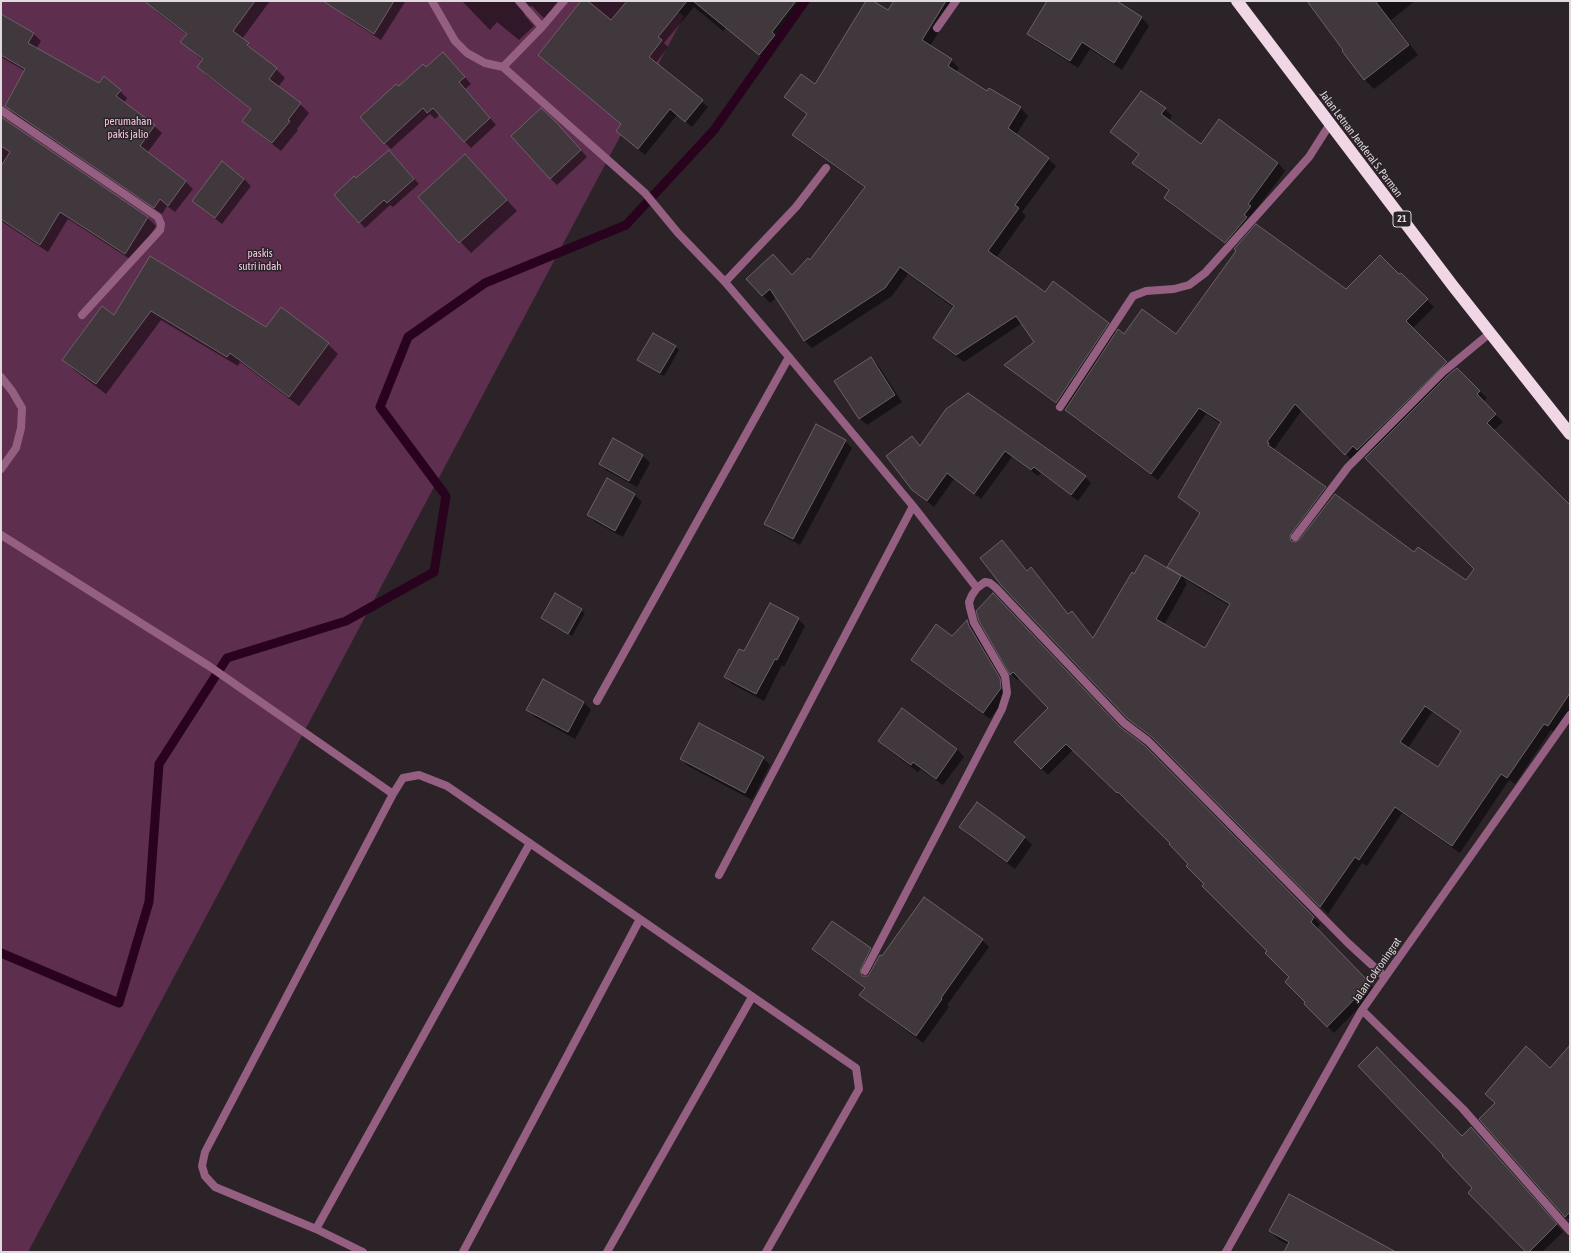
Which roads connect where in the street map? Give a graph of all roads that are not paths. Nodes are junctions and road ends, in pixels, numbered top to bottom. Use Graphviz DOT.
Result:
graph roads {
  1 [pos="432,1"];
  2 [pos="519,1"];
  3 [pos="564,1"];
  4 [pos="956,1"];
  5 [pos="1237,1"];
  6 [pos="542,27"];
  7 [pos="937,28"];
  8 [pos="503,67"];
  9 [pos="1,110"];
  10 [pos="1330,124"];
  11 [pos="826,168"];
  12 [pos="725,282"];
  13 [pos="82,315"];
  14 [pos="1490,333"];
  15 [pos="789,357"];
  16 [pos="1,377"];
  17 [pos="1060,407"];
  18 [pos="1570,434"];
  19 [pos="1,469"];
  20 [pos="913,506"];
  21 [pos="1,535"];
  22 [pos="1295,537"];
  23 [pos="977,588"];
  24 [pos="597,701"];
  25 [pos="1570,715"];
  26 [pos="393,794"];
  27 [pos="530,843"];
  28 [pos="719,875"];
  29 [pos="640,919"];
  30 [pos="865,971"];
  31 [pos="1385,977"];
  32 [pos="752,997"];
  33 [pos="1362,1010"];
  34 [pos="316,1228"];
  35 [pos="1570,1231"];
  36 [pos="363,1252"];
  37 [pos="463,1252"];
  38 [pos="607,1252"];
  39 [pos="766,1252"];
  40 [pos="1226,1252"];
  1 -- 8 [label="street"];
  2 -- 6 [label="street"];
  3 -- 6 [label="street"];
  4 -- 7 [label="street"];
  5 -- 10 [label="highway, Jalan Letnan Jenderal S. Parman / 21"];
  6 -- 8 [label="street"];
  8 -- 12 [label="street"];
  9 -- 13 [label="street"];
  10 -- 14 [label="highway, Jalan Letnan Jenderal S. Parman / 21"];
  10 -- 17 [label="street"];
  11 -- 12 [label="street"];
  12 -- 15 [label="street"];
  14 -- 18 [label="highway, Jalan Letnan Jenderal S. Parman / 21"];
  14 -- 22 [label="street"];
  15 -- 20 [label="street"];
  15 -- 24 [label="street"];
  16 -- 19 [label="street"];
  20 -- 23 [label="street"];
  20 -- 28 [label="street"];
  21 -- 26 [label="street"];
  23 -- 30 [label="street"];
  23 -- 31 [label="street"];
  25 -- 31 [label="street, Jalan Cokroningrat"];
  26 -- 27 [label="street"];
  26 -- 34 [label="street"];
  27 -- 29 [label="street"];
  27 -- 34 [label="street"];
  29 -- 32 [label="street"];
  29 -- 37 [label="street"];
  31 -- 33 [label="street, Jalan Cokroningrat"];
  32 -- 38 [label="street"];
  32 -- 39 [label="street"];
  33 -- 35 [label="street"];
  33 -- 40 [label="street, Jalan Cokroningrat"];
  34 -- 36 [label="street"];
}
